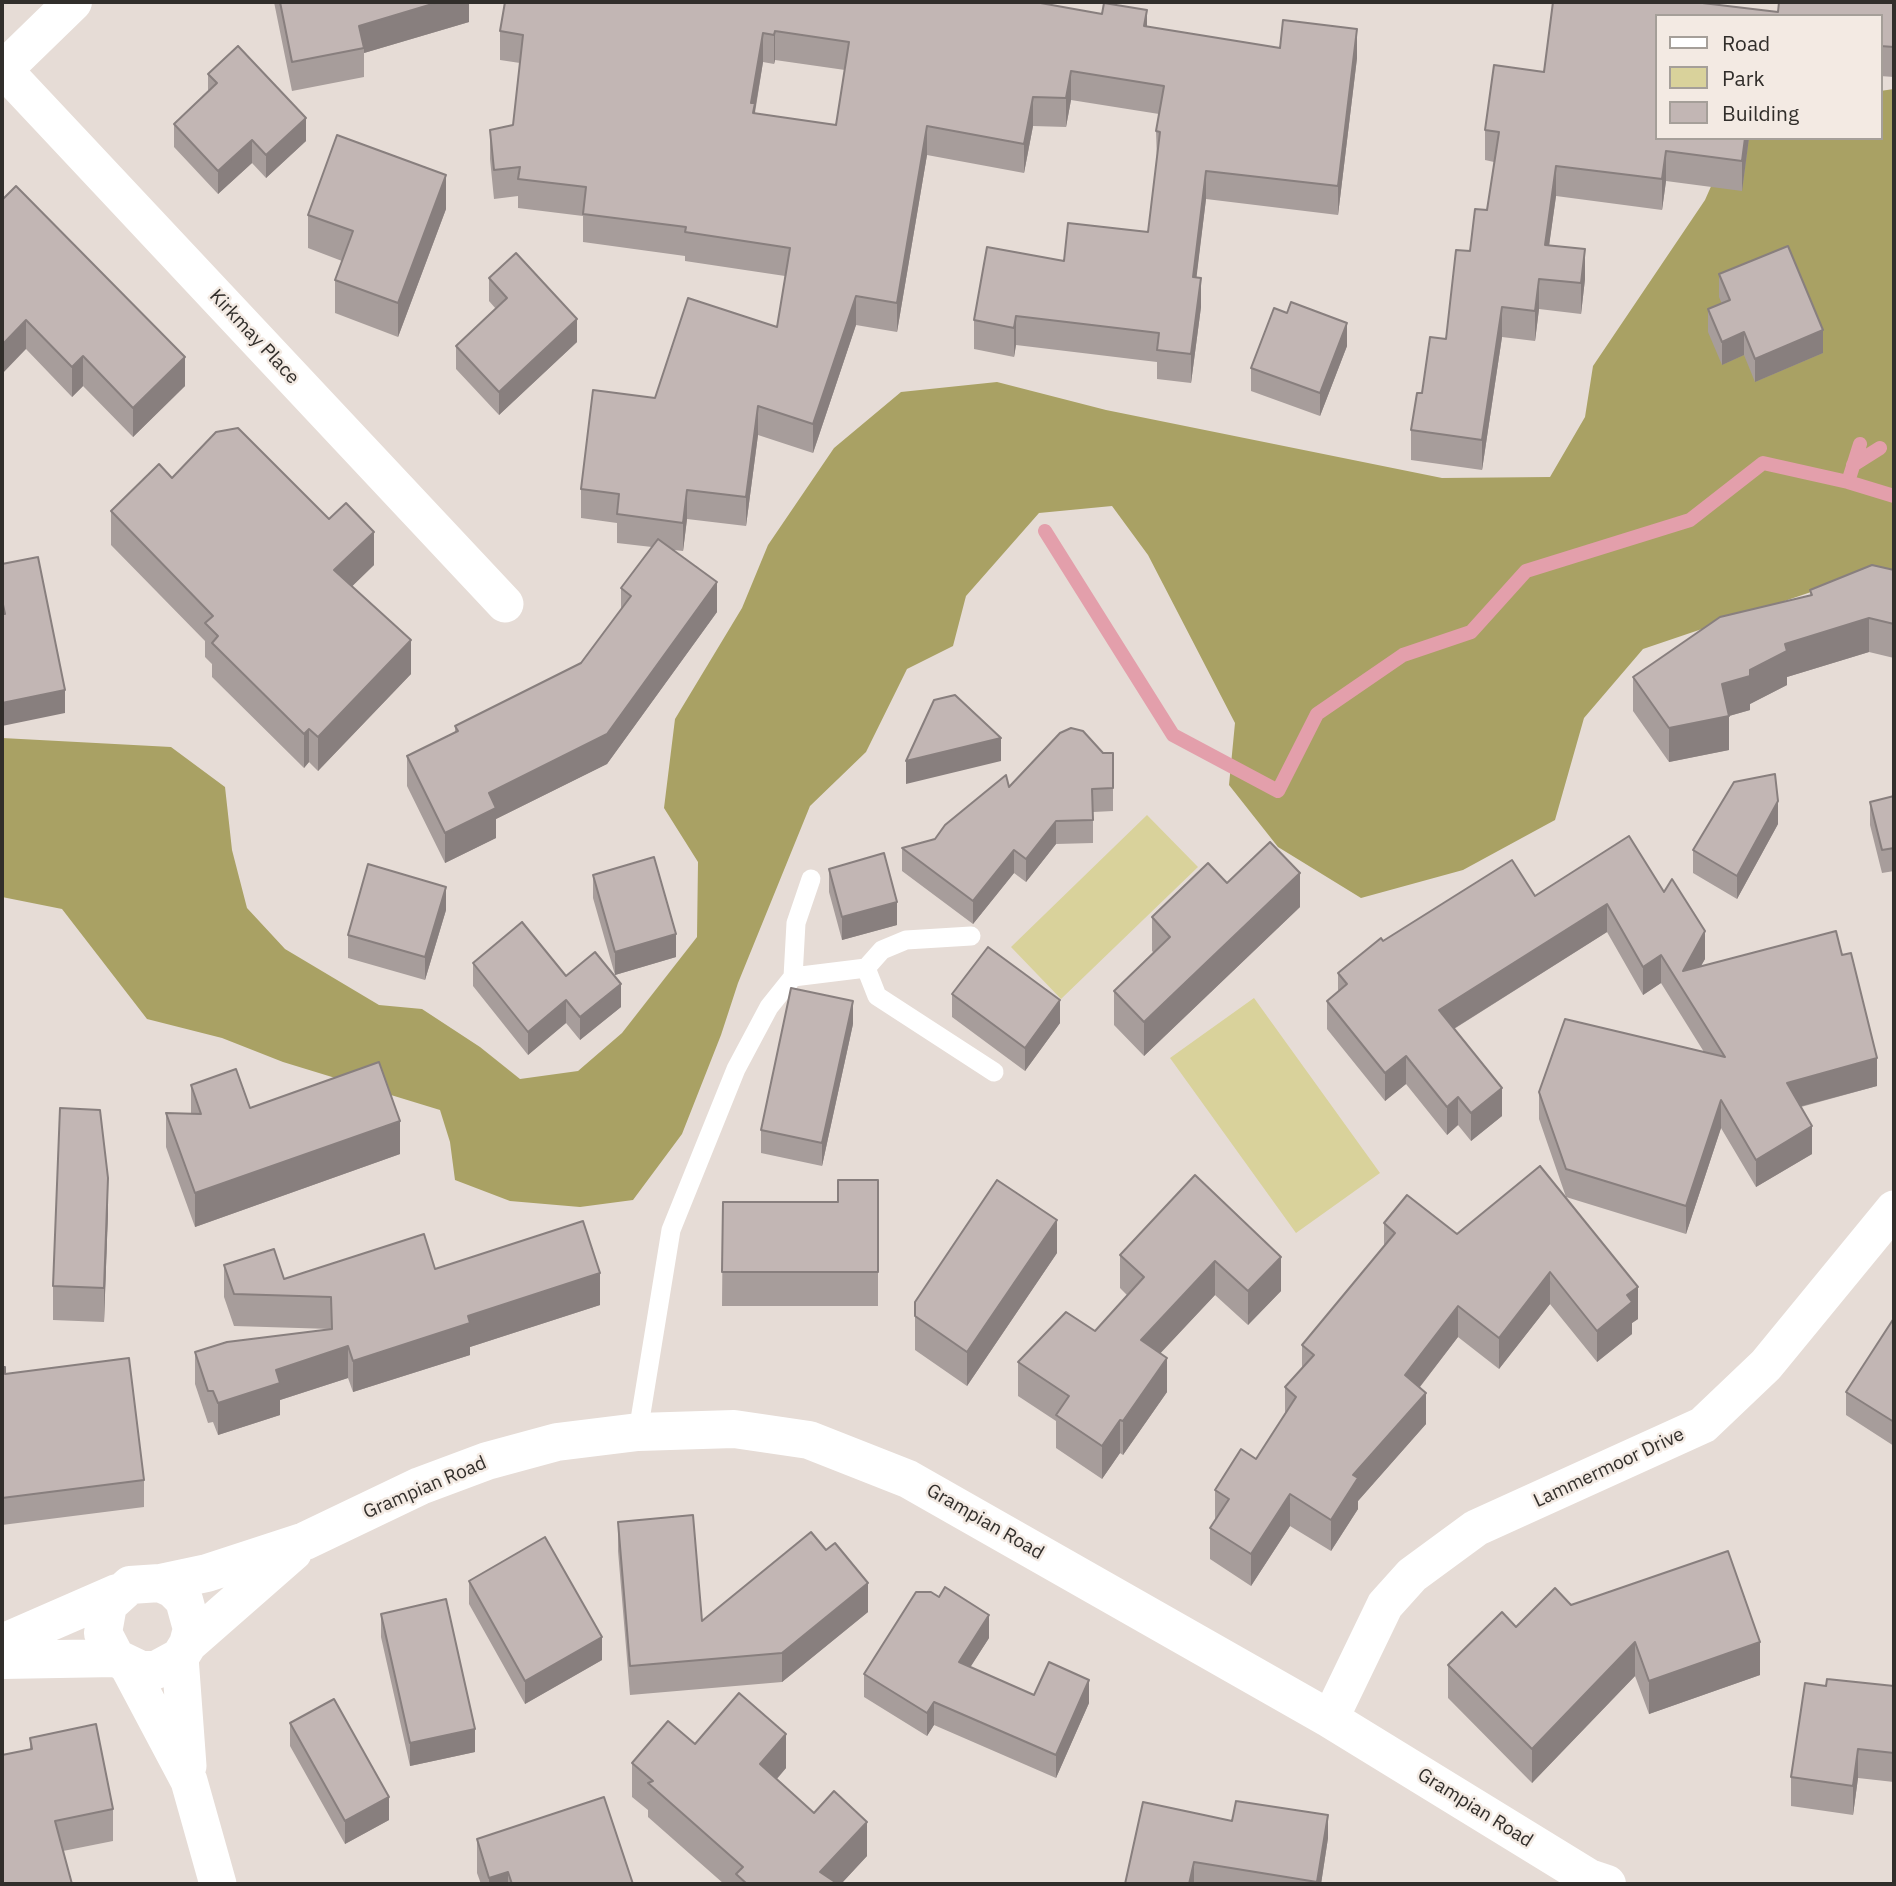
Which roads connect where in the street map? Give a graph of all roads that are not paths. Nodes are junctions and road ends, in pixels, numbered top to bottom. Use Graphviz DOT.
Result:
graph roads {
  1 [pos="73,2"];
  2 [pos="2,70"];
  3 [pos="505,604"];
  4 [pos="811,879"];
  5 [pos="971,936"];
  6 [pos="866,968"];
  7 [pos="793,976"];
  8 [pos="994,1072"];
  9 [pos="1894,1209"];
  10 [pos="638,1432"];
  11 [pos="305,1541"];
  12 [pos="160,1583"];
  13 [pos="117,1594"];
  14 [pos="2,1643"];
  15 [pos="184,1650"];
  16 [pos="2,1660"];
  17 [pos="122,1662"];
  18 [pos="1330,1719"];
  19 [pos="189,1781"];
  20 [pos="218,1884"];
  21 [pos="1606,1884"];
  1 -- 2 [label="street"];
  2 -- 3 [label="street, Kirkmay Place"];
  4 -- 7 [label="lane"];
  5 -- 6 [label="lane"];
  6 -- 7 [label="lane"];
  6 -- 8 [label="lane"];
  7 -- 10 [label="lane"];
  9 -- 18 [label="street, Lammermoor Drive"];
  10 -- 11 [label="street, Grampian Road"];
  10 -- 18 [label="street, Grampian Road"];
  11 -- 12 [label="street, Grampian Road"];
  11 -- 15 [label="street, Grampian Road"];
  12 -- 13 [label="street"];
  12 -- 15 [label="street"];
  13 -- 14 [label="street"];
  13 -- 17 [label="street"];
  15 -- 17 [label="street"];
  15 -- 19 [label="street"];
  16 -- 17 [label="street"];
  17 -- 19 [label="street"];
  18 -- 21 [label="street, Grampian Road"];
  19 -- 20 [label="street"];
}
